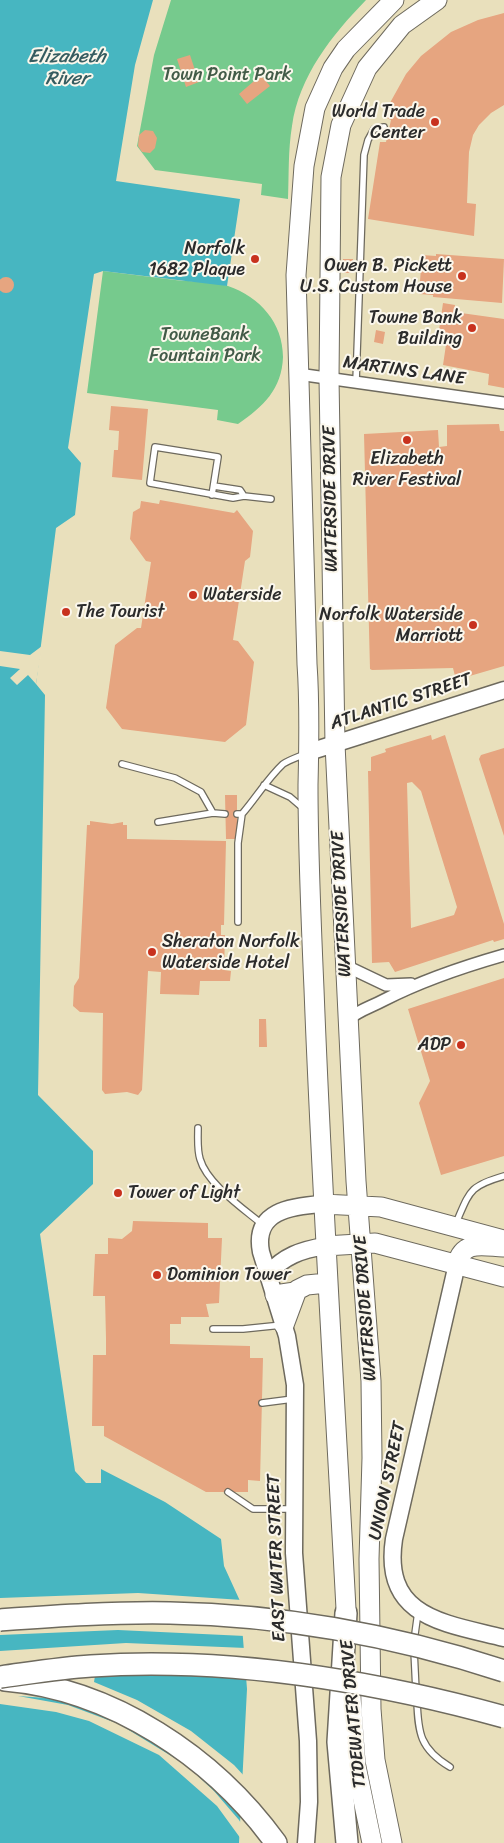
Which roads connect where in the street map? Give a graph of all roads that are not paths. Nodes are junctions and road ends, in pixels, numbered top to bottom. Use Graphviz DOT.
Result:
graph roads {
  1 [pos="394,0"];
  2 [pos="437,0"];
  3 [pos="384,127"];
  4 [pos="298,374"];
  5 [pos="329,378"];
  6 [pos="356,382"];
  7 [pos="504,404"];
  8 [pos="300,434"];
  9 [pos="330,454"];
  10 [pos="214,486"];
  11 [pos="212,495"];
  12 [pos="244,496"];
  13 [pos="271,499"];
  14 [pos="504,690"];
  15 [pos="335,744"];
  16 [pos="309,752"];
  17 [pos="122,764"];
  18 [pos="264,785"];
  19 [pos="212,813"];
  20 [pos="225,814"];
  21 [pos="309,814"];
  22 [pos="158,822"];
  23 [pos="238,922"];
  24 [pos="504,955"];
  25 [pos="344,965"];
  26 [pos="415,984"];
  27 [pos="347,1020"];
  28 [pos="198,1128"];
  29 [pos="504,1176"];
  30 [pos="322,1204"];
  31 [pos="358,1205"];
  32 [pos="263,1225"];
  33 [pos="455,1226"];
  34 [pos="504,1240"];
  35 [pos="361,1242"];
  36 [pos="325,1246"];
  37 [pos="504,1247"];
  38 [pos="457,1264"];
  39 [pos="268,1274"];
  40 [pos="504,1277"];
  41 [pos="327,1283"];
  42 [pos="295,1292"];
  43 [pos="275,1295"];
  44 [pos="284,1324"];
  45 [pos="213,1329"];
  46 [pos="296,1399"];
  47 [pos="262,1403"];
  48 [pos="228,1492"];
  49 [pos="293,1509"];
  50 [pos="418,1612"];
  51 [pos="346,1613"];
  52 [pos="0,1620"];
  53 [pos="504,1638"];
  54 [pos="504,1671"];
  55 [pos="0,1678"];
  56 [pos="504,1717"];
  57 [pos="450,1767"];
  58 [pos="276,1843"];
  59 [pos="306,1843"];
  60 [pos="347,1843"];
  61 [pos="372,1843"];
  62 [pos="392,1843"];
  1 -- 4 [label="main road, WATERSIDE DRIVE"];
  2 -- 5 [label="main road, WATERSIDE DRIVE"];
  3 -- 6 [label="lane"];
  4 -- 5 [label="street, MARTINS LANE"];
  4 -- 8 [label="main road, WATERSIDE DRIVE"];
  5 -- 6 [label="street, MARTINS LANE"];
  5 -- 9 [label="main road, WATERSIDE DRIVE"];
  6 -- 7 [label="street, MARTINS LANE"];
  8 -- 9 [label="main road"];
  8 -- 16 [label="main road, WATERSIDE DRIVE"];
  9 -- 15 [label="main road, WATERSIDE DRIVE"];
  10 -- 11 [label="lane"];
  10 -- 11 [label="lane"];
  10 -- 12 [label="lane"];
  11 -- 12 [label="lane"];
  12 -- 13 [label="lane"];
  14 -- 15 [label="main road, ATLANTIC STREET"];
  15 -- 16 [label="main road, ATLANTIC STREET"];
  15 -- 25 [label="main road, WATERSIDE DRIVE"];
  16 -- 18 [label="lane"];
  16 -- 21 [label="main road, WATERSIDE DRIVE"];
  17 -- 19 [label="lane"];
  18 -- 21 [label="lane"];
  18 -- 23 [label="lane"];
  19 -- 20 [label="lane"];
  19 -- 22 [label="lane"];
  21 -- 30 [label="main road, WATERSIDE DRIVE"];
  24 -- 26 [label="street"];
  25 -- 26 [label="street"];
  25 -- 27 [label="main road, WATERSIDE DRIVE"];
  26 -- 27 [label="street"];
  27 -- 31 [label="main road, WATERSIDE DRIVE"];
  28 -- 32 [label="lane"];
  29 -- 33 [label="lane"];
  30 -- 31 [label="main road"];
  30 -- 32 [label="main road"];
  30 -- 36 [label="main road, WATERSIDE DRIVE"];
  31 -- 33 [label="main road"];
  31 -- 35 [label="main road, WATERSIDE DRIVE"];
  32 -- 39 [label="main road, EAST WATER STREET"];
  33 -- 34 [label="main road"];
  35 -- 36 [label="main road"];
  35 -- 38 [label="main road"];
  35 -- 62 [label="main road, WATERSIDE DRIVE"];
  36 -- 39 [label="main road"];
  36 -- 41 [label="main road, WATERSIDE DRIVE"];
  37 -- 38 [label="main road"];
  38 -- 40 [label="main road"];
  38 -- 50 [label="main road, UNION STREET"];
  39 -- 43 [label="main road, EAST WATER STREET"];
  41 -- 42 [label="main road"];
  41 -- 51 [label="main road, WATERSIDE DRIVE"];
  42 -- 43 [label="main road"];
  42 -- 44 [label="main road"];
  43 -- 44 [label="main road, EAST WATER STREET"];
  44 -- 45 [label="lane"];
  44 -- 46 [label="main road, EAST WATER STREET"];
  46 -- 47 [label="lane"];
  46 -- 49 [label="main road, EAST WATER STREET"];
  48 -- 49 [label="lane"];
  49 -- 59 [label="main road, EAST WATER STREET"];
  50 -- 53 [label="main road, UNION STREET"];
  50 -- 57 [label="lane"];
  51 -- 60 [label="highway"];
  51 -- 61 [label="main road, TIDEWATER DRIVE"];
  52 -- 54 [label="highway, bridge"];
  55 -- 56 [label="highway, bridge"];
  55 -- 58 [label="highway"];
}
